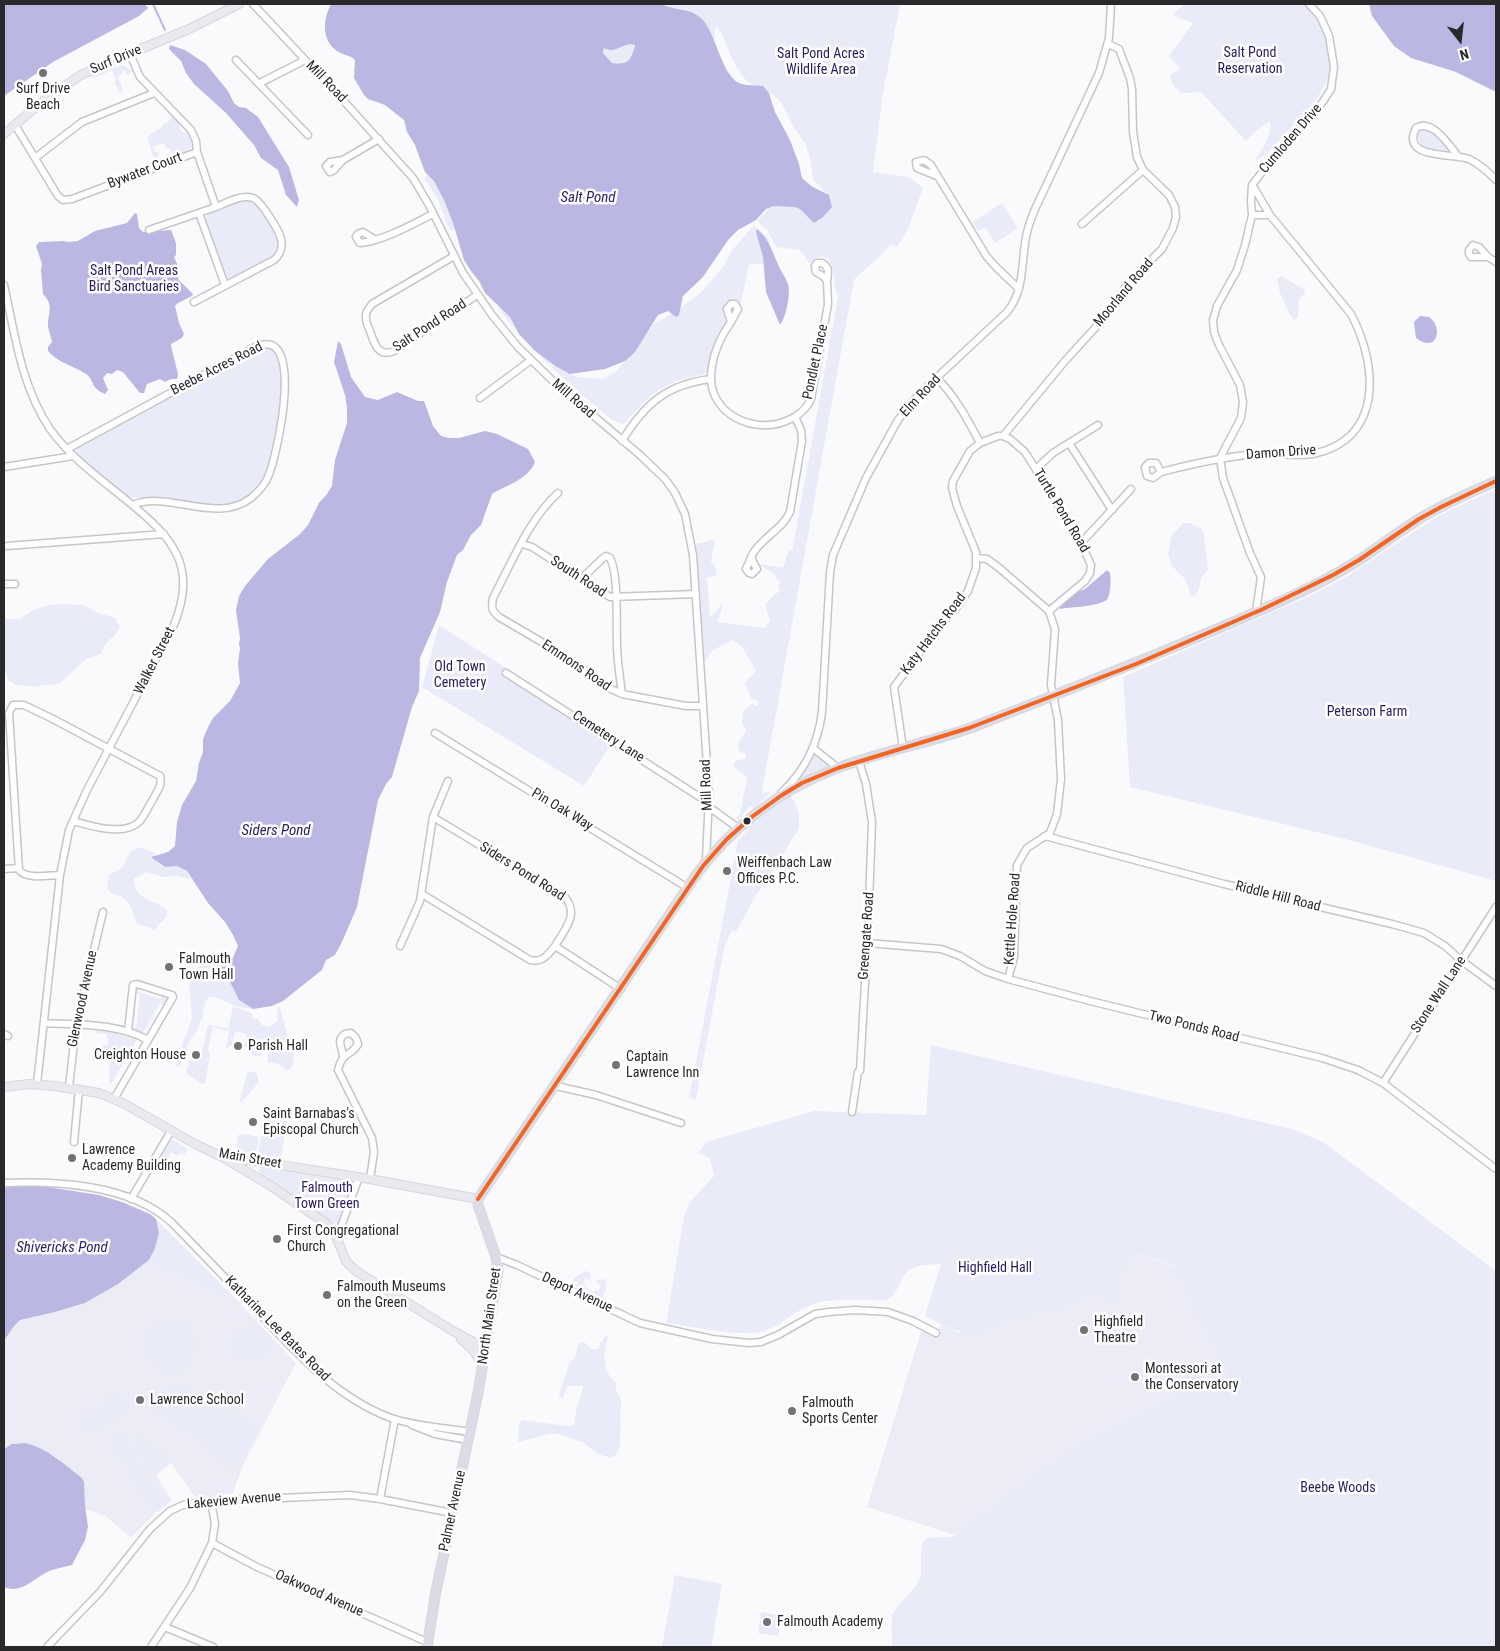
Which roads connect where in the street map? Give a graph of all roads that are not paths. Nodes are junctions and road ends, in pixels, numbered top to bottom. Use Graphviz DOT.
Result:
graph roads {
  1 [pos="239,4"];
  2 [pos="252,4"];
  3 [pos="1111,4"];
  4 [pos="1309,4"];
  5 [pos="1108,44"];
  6 [pos="130,54"];
  7 [pos="236,60"];
  8 [pos="305,60"];
  9 [pos="260,83"];
  10 [pos="154,93"];
  11 [pos="15,125"];
  12 [pos="4,134"];
  13 [pos="308,135"];
  14 [pos="379,139"];
  15 [pos="197,152"];
  16 [pos="1458,156"];
  17 [pos="35,158"];
  18 [pos="343,160"];
  19 [pos="1143,170"];
  20 [pos="937,176"];
  21 [pos="1496,180"];
  22 [pos="1252,185"];
  23 [pos="216,207"];
  24 [pos="199,213"];
  25 [pos="434,214"];
  26 [pos="1252,215"];
  27 [pos="1270,215"];
  28 [pos="1082,224"];
  29 [pos="149,230"];
  30 [pos="374,239"];
  31 [pos="454,256"];
  32 [pos="1488,257"];
  33 [pos="1496,262"];
  34 [pos="827,281"];
  35 [pos="4,285"];
  36 [pos="226,285"];
  37 [pos="1019,289"];
  38 [pos="477,295"];
  39 [pos="194,302"];
  40 [pos="731,322"];
  41 [pos="531,360"];
  42 [pos="937,378"];
  43 [pos="712,379"];
  44 [pos="480,398"];
  45 [pos="795,417"];
  46 [pos="1098,425"];
  47 [pos="1003,436"];
  48 [pos="622,441"];
  49 [pos="980,443"];
  50 [pos="1069,443"];
  51 [pos="67,449"];
  52 [pos="73,456"];
  53 [pos="1220,458"];
  54 [pos="4,467"];
  55 [pos="1036,470"];
  56 [pos="1161,472"];
  57 [pos="1496,481"];
  58 [pos="1131,489"];
  59 [pos="558,493"];
  60 [pos="133,505"];
  61 [pos="1112,510"];
  62 [pos="164,534"];
  63 [pos="1082,543"];
  64 [pos="522,544"];
  65 [pos="7,546"];
  66 [pos="752,555"];
  67 [pos="977,558"];
  68 [pos="581,579"];
  69 [pos="4,584"];
  70 [pos="15,584"];
  71 [pos="696,594"];
  72 [pos="616,598"];
  73 [pos="1049,612"];
  74 [pos="1256,612"];
  75 [pos="506,673"];
  76 [pos="622,694"];
  77 [pos="1052,696"];
  78 [pos="703,706"];
  79 [pos="435,733"];
  80 [pos="814,748"];
  81 [pos="903,748"];
  82 [pos="108,749"];
  83 [pos="859,761"];
  84 [pos="838,768"];
  85 [pos="448,781"];
  86 [pos="769,804"];
  87 [pos="709,805"];
  88 [pos="433,817"];
  89 [pos="73,821"];
  90 [pos="738,828"];
  91 [pos="1045,836"];
  92 [pos="706,862"];
  93 [pos="19,868"];
  94 [pos="4,869"];
  95 [pos="60,875"];
  96 [pos="688,888"];
  97 [pos="422,894"];
  98 [pos="1496,907"];
  99 [pos="103,912"];
  100 [pos="867,943"];
  101 [pos="400,946"];
  102 [pos="555,946"];
  103 [pos="1462,961"];
  104 [pos="1008,979"];
  105 [pos="1496,986"];
  106 [pos="620,989"];
  107 [pos="44,1023"];
  108 [pos="76,1025"];
  109 [pos="128,1031"];
  110 [pos="148,1040"];
  111 [pos="343,1056"];
  112 [pos="1383,1083"];
  113 [pos="37,1084"];
  114 [pos="556,1086"];
  115 [pos="4,1087"];
  116 [pos="69,1087"];
  117 [pos="79,1089"];
  118 [pos="114,1099"];
  119 [pos="852,1112"];
  120 [pos="681,1123"];
  121 [pos="171,1131"];
  122 [pos="74,1142"];
  123 [pos="220,1156"];
  124 [pos="248,1160"];
  125 [pos="1496,1169"];
  126 [pos="359,1177"];
  127 [pos="370,1179"];
  128 [pos="261,1180"];
  129 [pos="4,1183"];
  130 [pos="131,1198"];
  131 [pos="478,1199"];
  132 [pos="337,1238"];
  133 [pos="496,1257"];
  134 [pos="453,1331"];
  135 [pos="936,1332"];
  136 [pos="486,1349"];
  137 [pos="483,1365"];
  138 [pos="481,1376"];
  139 [pos="397,1420"];
  140 [pos="469,1436"];
  141 [pos="380,1499"];
  142 [pos="211,1501"];
  143 [pos="452,1513"];
  144 [pos="212,1543"];
  145 [pos="165,1627"];
  146 [pos="427,1645"];
  147 [pos="47,1647"];
  148 [pos="151,1647"];
  149 [pos="213,1647"];
  1 -- 6 [label="main road, Surf Drive"];
  2 -- 8 [label="street, Mill Road"];
  3 -- 5 [label="street, Elm Road"];
  4 -- 22 [label="street, Cumloden Drive"];
  5 -- 19 [label="street, Moorland Road"];
  5 -- 37 [label="street, Elm Road"];
  6 -- 10 [label="street, Bywater Court"];
  6 -- 11 [label="main road, Surf Drive"];
  7 -- 9 [label="street"];
  8 -- 9 [label="street"];
  8 -- 14 [label="street, Mill Road"];
  9 -- 13 [label="street"];
  10 -- 15 [label="street, Bywater Court"];
  10 -- 17 [label="street"];
  11 -- 12 [label="main road, Surf Drive"];
  11 -- 17 [label="street, Bywater Court"];
  14 -- 18 [label="street"];
  14 -- 25 [label="street, Mill Road"];
  15 -- 17 [label="street, Bywater Court"];
  15 -- 23 [label="street"];
  16 -- 16 [label="street"];
  16 -- 21 [label="street"];
  19 -- 28 [label="street"];
  19 -- 47 [label="street, Moorland Road"];
  20 -- 37 [label="street"];
  22 -- 26 [label="street, Cumloden Drive"];
  22 -- 27 [label="street, Damon Drive"];
  23 -- 24 [label="street"];
  23 -- 36 [label="street"];
  24 -- 29 [label="street"];
  24 -- 36 [label="street"];
  25 -- 30 [label="street"];
  25 -- 31 [label="street, Mill Road"];
  26 -- 27 [label="street"];
  26 -- 53 [label="street, Cumloden Drive"];
  27 -- 53 [label="street, Damon Drive"];
  31 -- 38 [label="street, Mill Road"];
  31 -- 38 [label="street, Salt Pond Road"];
  32 -- 33 [label="street"];
  34 -- 45 [label="street, Pondlet Place"];
  35 -- 51 [label="street, Walker Street"];
  36 -- 39 [label="street"];
  37 -- 42 [label="street, Elm Road"];
  38 -- 41 [label="street, Mill Road"];
  40 -- 43 [label="street, Pondlet Place"];
  41 -- 44 [label="street"];
  41 -- 48 [label="street, Mill Road"];
  42 -- 49 [label="street"];
  42 -- 80 [label="street, Elm Road"];
  43 -- 45 [label="street, Pondlet Place"];
  43 -- 48 [label="street"];
  45 -- 66 [label="street"];
  46 -- 50 [label="street"];
  47 -- 49 [label="street"];
  47 -- 55 [label="street, Turtle Pond Road"];
  48 -- 71 [label="street, Mill Road"];
  49 -- 67 [label="street"];
  50 -- 55 [label="street"];
  50 -- 61 [label="street"];
  51 -- 52 [label="street, Walker Street"];
  51 -- 60 [label="street, Beebe Acres Road"];
  52 -- 54 [label="street"];
  52 -- 60 [label="street, Walker Street"];
  53 -- 56 [label="street, Damon Drive"];
  53 -- 74 [label="street"];
  55 -- 63 [label="street, Turtle Pond Road"];
  57 -- 74 [label="highway"];
  58 -- 61 [label="street"];
  59 -- 64 [label="street"];
  60 -- 62 [label="street, Walker Street"];
  61 -- 63 [label="street"];
  62 -- 65 [label="street"];
  62 -- 82 [label="street, Walker Street"];
  63 -- 73 [label="street, Turtle Pond Road"];
  64 -- 68 [label="street, South Road"];
  64 -- 76 [label="street, Emmons Road"];
  67 -- 73 [label="street"];
  67 -- 81 [label="street, Katy Hatchs Road"];
  68 -- 72 [label="street, South Road"];
  68 -- 72 [label="street"];
  69 -- 70 [label="street"];
  71 -- 72 [label="street, South Road"];
  71 -- 78 [label="street, Mill Road"];
  72 -- 76 [label="street"];
  73 -- 77 [label="street, Kettle Hole Road"];
  74 -- 77 [label="highway"];
  75 -- 87 [label="street, Cemetery Lane"];
  76 -- 78 [label="street, Emmons Road"];
  77 -- 81 [label="highway"];
  77 -- 91 [label="street, Kettle Hole Road"];
  78 -- 87 [label="street, Mill Road"];
  79 -- 96 [label="street, Pin Oak Way"];
  80 -- 84 [label="street"];
  80 -- 86 [label="street, Elm Road"];
  81 -- 83 [label="highway"];
  82 -- 89 [label="street, Walker Street"];
  82 -- 89 [label="street"];
  82 -- 93 [label="street"];
  83 -- 84 [label="highway"];
  83 -- 100 [label="street, Greengate Road"];
  84 -- 86 [label="highway"];
  85 -- 88 [label="street"];
  86 -- 90 [label="highway"];
  87 -- 90 [label="street, Cemetery Lane"];
  87 -- 92 [label="street, Mill Road"];
  88 -- 97 [label="street"];
  88 -- 102 [label="street, Siders Pond Road"];
  89 -- 95 [label="street, Walker Street"];
  90 -- 92 [label="highway"];
  91 -- 103 [label="street, Riddle Hill Road"];
  91 -- 104 [label="street, Kettle Hole Road"];
  92 -- 96 [label="highway"];
  93 -- 94 [label="street"];
  93 -- 95 [label="street"];
  95 -- 107 [label="street, Walker Street"];
  96 -- 106 [label="highway"];
  97 -- 101 [label="street"];
  97 -- 102 [label="street, Siders Pond Road"];
  98 -- 103 [label="street, Stone Wall Lane"];
  99 -- 108 [label="street, Glenwood Avenue"];
  100 -- 104 [label="street, Two Ponds Road"];
  100 -- 119 [label="street, Greengate Road"];
  102 -- 106 [label="street"];
  103 -- 105 [label="street, Riddle Hill Road"];
  103 -- 112 [label="street, Stone Wall Lane"];
  104 -- 112 [label="street, Two Ponds Road"];
  106 -- 114 [label="highway"];
  107 -- 108 [label="street"];
  107 -- 113 [label="street, Walker Street"];
  108 -- 109 [label="street"];
  108 -- 116 [label="street, Glenwood Avenue"];
  109 -- 110 [label="street"];
  109 -- 110 [label="street"];
  110 -- 118 [label="street"];
  111 -- 127 [label="street"];
  112 -- 125 [label="street, Two Ponds Road"];
  113 -- 115 [label="main road, Main Street"];
  113 -- 116 [label="main road, Main Street"];
  114 -- 120 [label="street"];
  114 -- 131 [label="highway"];
  116 -- 117 [label="main road, Main Street"];
  117 -- 118 [label="main road, Main Street"];
  117 -- 122 [label="street"];
  118 -- 121 [label="main road, Main Street"];
  121 -- 123 [label="main road, Main Street"];
  121 -- 130 [label="street"];
  123 -- 124 [label="main road, Main Street"];
  123 -- 128 [label="main road"];
  124 -- 126 [label="main road, Main Street"];
  124 -- 128 [label="main road"];
  126 -- 127 [label="main road, Main Street"];
  126 -- 132 [label="street"];
  127 -- 131 [label="main road, Main Street"];
  128 -- 132 [label="main road"];
  129 -- 130 [label="street, Katharine Lee Bates Road"];
  130 -- 139 [label="street, Katharine Lee Bates Road"];
  131 -- 133 [label="highway, North Main Street"];
  132 -- 134 [label="main road"];
  133 -- 135 [label="street, Depot Avenue"];
  133 -- 136 [label="highway, North Main Street"];
  134 -- 136 [label="main road"];
  134 -- 137 [label="main road"];
  136 -- 137 [label="highway, North Main Street"];
  137 -- 138 [label="highway, North Main Street"];
  138 -- 140 [label="highway, Palmer Avenue"];
  139 -- 140 [label="street, Katharine Lee Bates Road"];
  139 -- 141 [label="street"];
  140 -- 143 [label="highway, Palmer Avenue"];
  141 -- 142 [label="street, Lakeview Avenue"];
  141 -- 143 [label="street, Lakeview Avenue"];
  142 -- 144 [label="street"];
  142 -- 147 [label="street, Lakeview Avenue"];
  143 -- 146 [label="highway, Palmer Avenue"];
  144 -- 145 [label="street"];
  144 -- 146 [label="street, Oakwood Avenue"];
  145 -- 148 [label="street"];
  145 -- 149 [label="street"];
}
